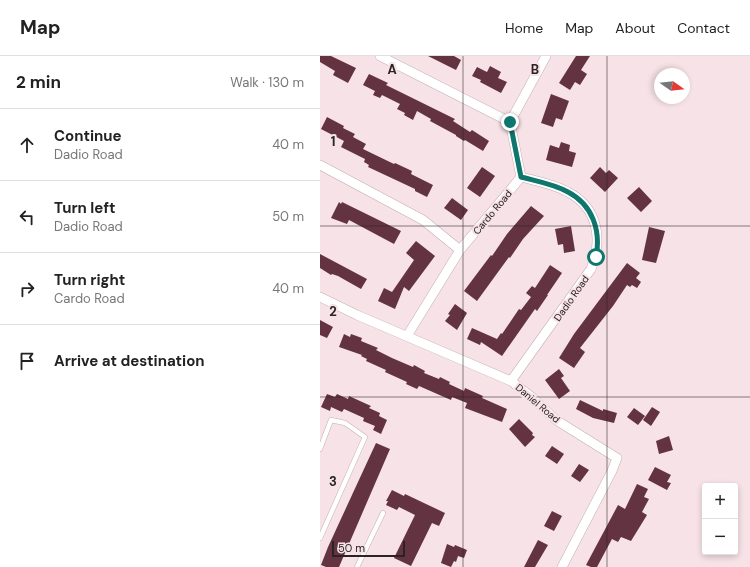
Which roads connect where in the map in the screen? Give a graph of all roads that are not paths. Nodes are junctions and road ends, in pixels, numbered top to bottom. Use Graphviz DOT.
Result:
graph roads {
  1 [pos="380,56"];
  2 [pos="546,56"];
  3 [pos="510,122"];
  4 [pos="320,165"];
  5 [pos="521,177"];
  6 [pos="460,250"];
  7 [pos="320,297"];
  8 [pos="407,336"];
  9 [pos="511,382"];
  10 [pos="320,449"];
  11 [pos="383,512"];
  12 [pos="320,538"];
  13 [pos="357,567"];
  14 [pos="562,567"];
  1 -- 3 [label="street"];
  2 -- 3 [label="street"];
  3 -- 5 [label="street"];
  4 -- 6 [label="street"];
  5 -- 6 [label="street, Cardo Road"];
  5 -- 9 [label="street, Dadio Road"];
  6 -- 8 [label="street, Cardo Road"];
  7 -- 8 [label="street, Daniel Road"];
  8 -- 9 [label="street, Daniel Road"];
  9 -- 14 [label="street, Daniel Road"];
  10 -- 12 [label="lane"];
  11 -- 13 [label="lane"];
}
